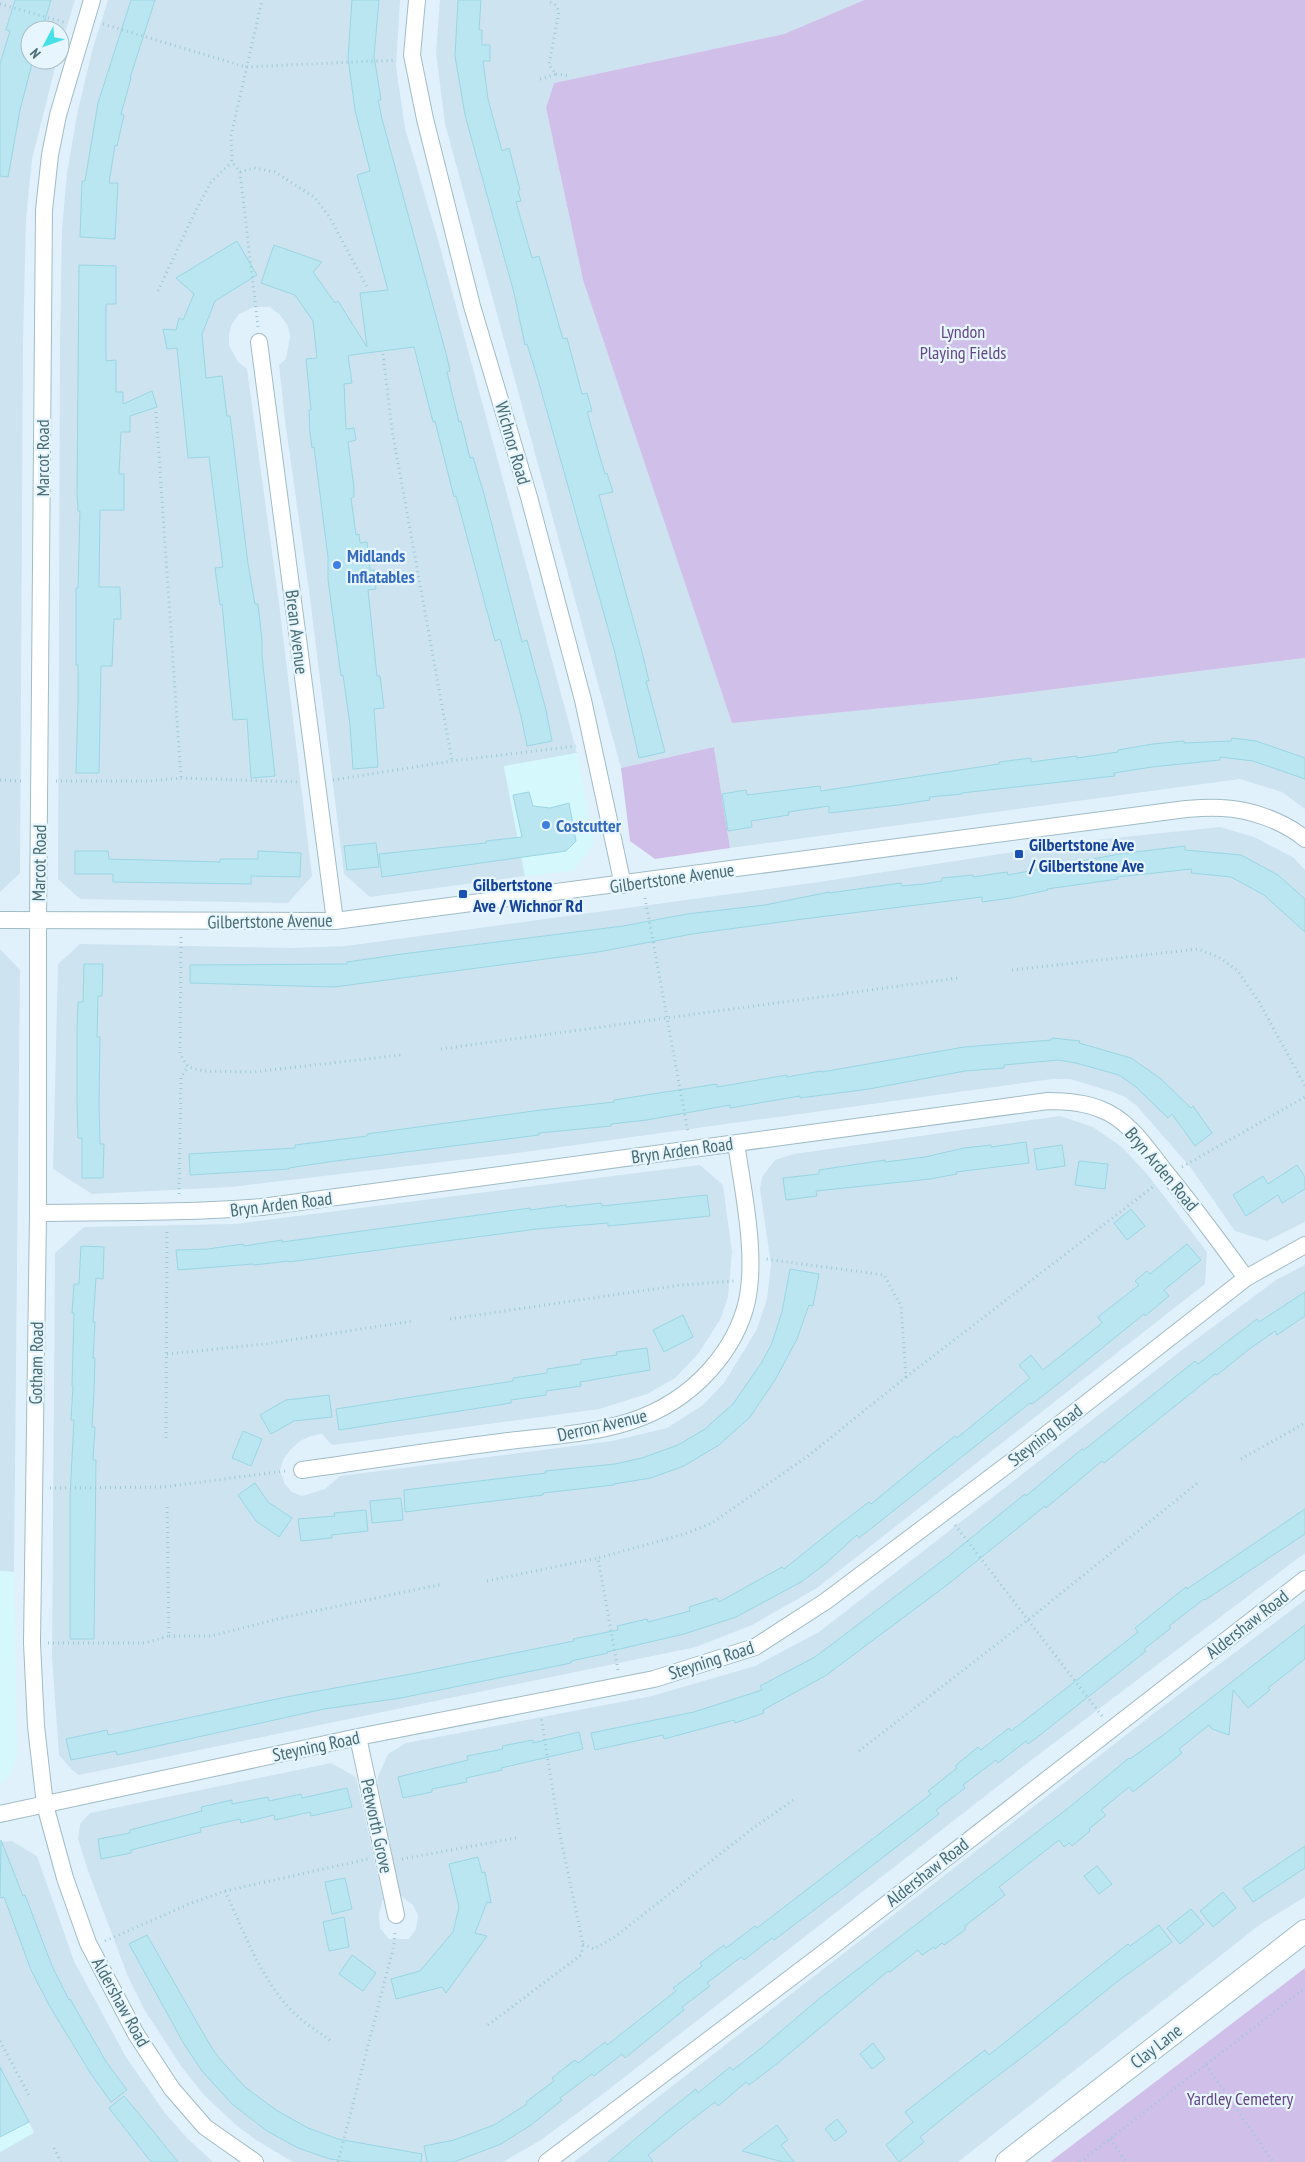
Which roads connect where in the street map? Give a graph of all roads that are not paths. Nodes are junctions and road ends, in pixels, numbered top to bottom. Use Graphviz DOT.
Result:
graph roads {
  1 [pos="92,0"];
  2 [pos="417,0"];
  3 [pos="259,342"];
  4 [pos="1305,839"];
  5 [pos="623,885"];
  6 [pos="0,920"];
  7 [pos="38,921"];
  8 [pos="334,921"];
  9 [pos="736,1143"];
  10 [pos="38,1213"];
  11 [pos="1305,1245"];
  12 [pos="1246,1278"];
  13 [pos="302,1470"];
  14 [pos="1305,1579"];
  15 [pos="358,1736"];
  16 [pos="45,1805"];
  17 [pos="0,1814"];
  18 [pos="396,1915"];
  19 [pos="1305,1931"];
  20 [pos="255,2162"];
  21 [pos="547,2162"];
  22 [pos="1007,2162"];
  1 -- 7 [label="street, Marcot Road"];
  2 -- 5 [label="street, Wichnor Road"];
  3 -- 8 [label="street, Brean Avenue"];
  4 -- 5 [label="street, Gilbertstone Avenue"];
  5 -- 8 [label="street, Gilbertstone Avenue"];
  6 -- 7 [label="street, Gilbertstone Avenue"];
  7 -- 8 [label="street, Gilbertstone Avenue"];
  7 -- 10 [label="street, Gotham Road"];
  9 -- 10 [label="street, Bryn Arden Road"];
  9 -- 12 [label="street, Bryn Arden Road"];
  9 -- 13 [label="street, Derron Avenue"];
  10 -- 16 [label="street, Gotham Road"];
  11 -- 12 [label="street, Steyning Road"];
  12 -- 15 [label="street, Steyning Road"];
  14 -- 21 [label="street, Aldershaw Road"];
  15 -- 16 [label="street, Steyning Road"];
  15 -- 18 [label="street, Petworth Grove"];
  16 -- 17 [label="street, Steyning Road"];
  16 -- 20 [label="street, Aldershaw Road"];
  19 -- 22 [label="street, Clay Lane"];
}
